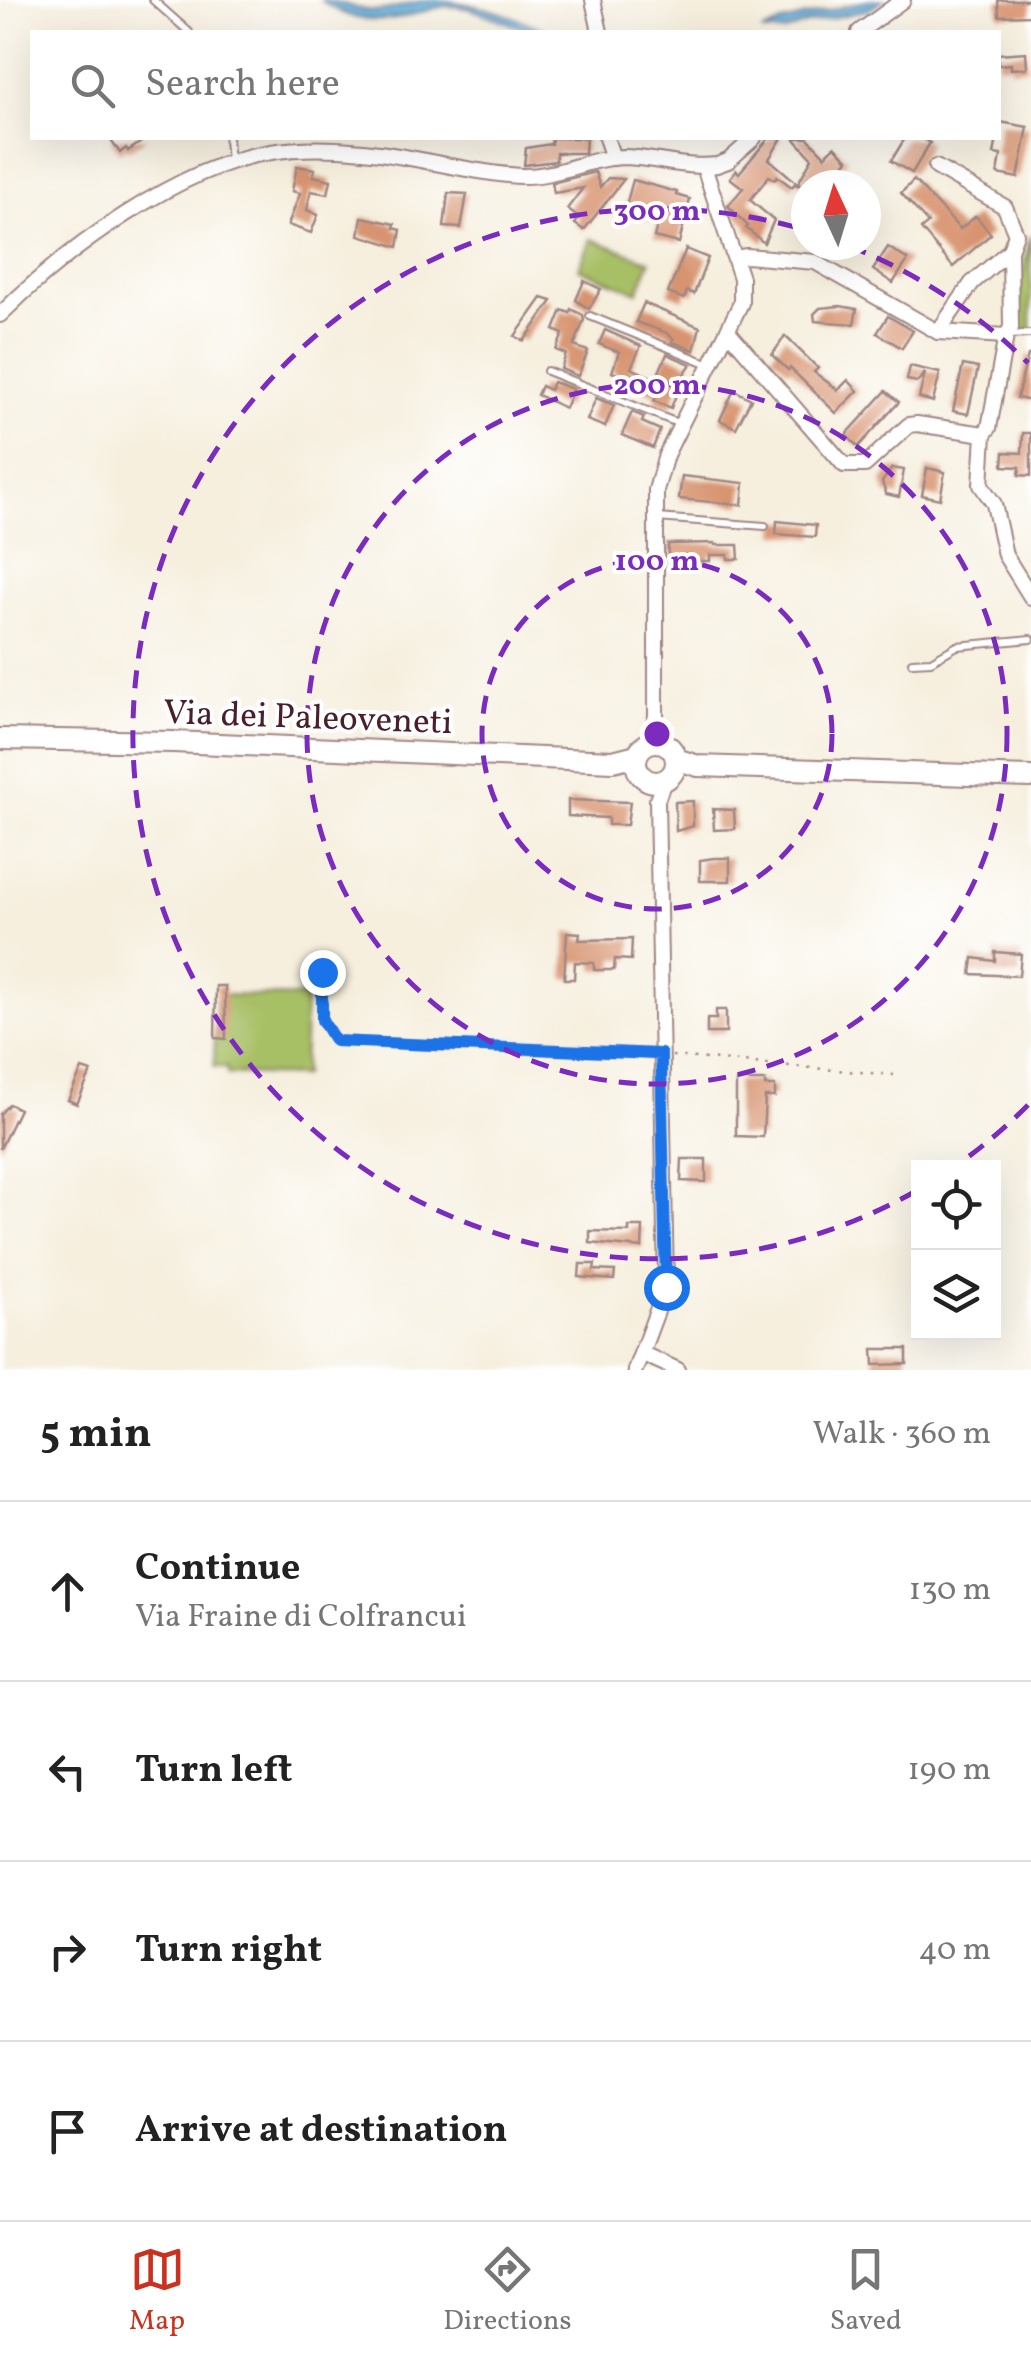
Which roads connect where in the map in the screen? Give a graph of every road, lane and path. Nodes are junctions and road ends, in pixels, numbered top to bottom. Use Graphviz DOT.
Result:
graph roads {
  1 [pos="153,0"];
  2 [pos="593,0"];
  3 [pos="903,0"];
  4 [pos="186,30"];
  5 [pos="600,30"];
  6 [pos="862,30"];
  7 [pos="228,140"];
  8 [pos="607,140"];
  9 [pos="752,140"];
  10 [pos="613,158"];
  11 [pos="230,163"];
  12 [pos="704,166"];
  13 [pos="936,167"];
  14 [pos="1010,250"];
  15 [pos="735,258"];
  16 [pos="0,314"];
  17 [pos="590,316"];
  18 [pos="729,332"];
  19 [pos="938,332"];
  20 [pos="1031,334"];
  21 [pos="1006,336"];
  22 [pos="710,365"];
  23 [pos="547,371"];
  24 [pos="681,425"];
  25 [pos="984,434"];
  26 [pos="656,518"];
  27 [pos="766,526"];
  28 [pos="1031,597"];
  29 [pos="1031,639"];
  30 [pos="912,662"];
  31 [pos="0,740"];
  32 [pos="656,767"];
  33 [pos="1031,777"];
  34 [pos="322,972"];
  35 [pos="661,1054"];
  36 [pos="894,1075"];
  37 [pos="643,1354"];
  38 [pos="635,1370"];
  39 [pos="678,1370"];
  1 -- 4 [label="lane"];
  2 -- 5 [label="street"];
  3 -- 6 [label="street"];
  7 -- 11 [label="lane"];
  8 -- 10 [label="street"];
  9 -- 12 [label="street"];
  10 -- 11 [label="street"];
  10 -- 12 [label="street"];
  11 -- 16 [label="street"];
  12 -- 15 [label="street"];
  13 -- 14 [label="street"];
  14 -- 19 [label="street"];
  14 -- 21 [label="street"];
  15 -- 18 [label="street"];
  15 -- 19 [label="street"];
  17 -- 22 [label="lane"];
  18 -- 22 [label="street"];
  18 -- 25 [label="street"];
  19 -- 21 [label="street"];
  20 -- 21 [label="lane"];
  21 -- 25 [label="street"];
  22 -- 24 [label="street"];
  23 -- 24 [label="lane"];
  24 -- 26 [label="street"];
  25 -- 28 [label="street"];
  26 -- 27 [label="lane"];
  26 -- 32 [label="street"];
  29 -- 30 [label="lane"];
  31 -- 32 [label="main road, Via dei Paleoveneti"];
  32 -- 33 [label="main road, Via dei Paleoveneti"];
  32 -- 35 [label="street"];
  34 -- 35 [label="lane"];
  35 -- 36 [label="path"];
  35 -- 37 [label="street"];
  37 -- 38 [label="street"];
  37 -- 39 [label="street"];
}
